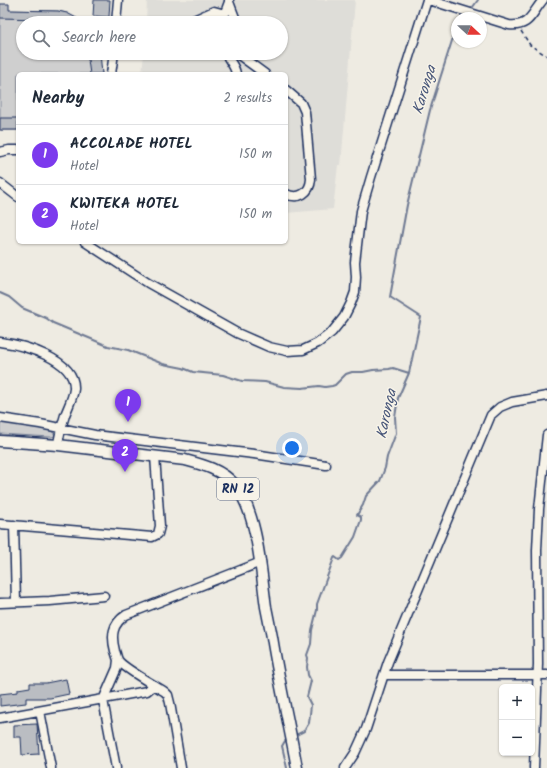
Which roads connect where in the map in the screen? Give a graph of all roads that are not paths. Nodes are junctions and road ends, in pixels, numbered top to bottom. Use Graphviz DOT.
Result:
graph roads {
  1 [pos="118,0"];
  2 [pos="428,0"];
  3 [pos="543,0"];
  4 [pos="229,1"];
  5 [pos="225,14"];
  6 [pos="117,16"];
  7 [pos="203,16"];
  8 [pos="234,16"];
  9 [pos="113,60"];
  10 [pos="230,60"];
  11 [pos="238,60"];
  12 [pos="247,60"];
  13 [pos="236,71"];
  14 [pos="111,72"];
  15 [pos="262,72"];
  16 [pos="288,92"];
  17 [pos="16,150"];
  18 [pos="0,152"];
  19 [pos="0,183"];
  20 [pos="16,195"];
  21 [pos="288,195"];
  22 [pos="88,244"];
  23 [pos="0,342"];
  24 [pos="547,396"];
  25 [pos="0,418"];
  26 [pos="61,429"];
  27 [pos="547,435"];
  28 [pos="0,441"];
  29 [pos="58,445"];
  30 [pos="156,456"];
  31 [pos="326,465"];
  32 [pos="543,509"];
  33 [pos="0,524"];
  34 [pos="14,525"];
  35 [pos="261,562"];
  36 [pos="104,596"];
  37 [pos="16,602"];
  38 [pos="0,603"];
  39 [pos="118,660"];
  40 [pos="538,674"];
  41 [pos="384,675"];
  42 [pos="547,675"];
  43 [pos="154,685"];
  44 [pos="103,700"];
  45 [pos="40,711"];
  46 [pos="0,718"];
  47 [pos="51,768"];
  48 [pos="116,768"];
  49 [pos="181,768"];
  50 [pos="297,768"];
  51 [pos="345,768"];
  52 [pos="534,768"];
  1 -- 6 [label="street"];
  2 -- 3 [label="street"];
  2 -- 22 [label="street"];
  4 -- 5 [label="street"];
  4 -- 8 [label="street"];
  5 -- 7 [label="street"];
  9 -- 14 [label="street"];
  10 -- 13 [label="street"];
  11 -- 13 [label="street"];
  12 -- 15 [label="street"];
  16 -- 21 [label="street"];
  17 -- 18 [label="street"];
  19 -- 20 [label="street"];
  23 -- 26 [label="street"];
  24 -- 41 [label="street"];
  25 -- 26 [label="street"];
  26 -- 29 [label="street"];
  26 -- 31 [label="street"];
  27 -- 32 [label="street"];
  28 -- 29 [label="main road, RN 12"];
  29 -- 30 [label="main road, RN 12"];
  30 -- 34 [label="street"];
  30 -- 35 [label="main road, RN 12"];
  32 -- 40 [label="street"];
  33 -- 34 [label="street"];
  34 -- 37 [label="street"];
  35 -- 39 [label="street"];
  35 -- 50 [label="main road, RN 12"];
  36 -- 37 [label="street"];
  37 -- 38 [label="street"];
  39 -- 43 [label="street"];
  39 -- 44 [label="street"];
  40 -- 41 [label="street"];
  40 -- 42 [label="street"];
  40 -- 52 [label="street"];
  41 -- 51 [label="street"];
  43 -- 44 [label="street"];
  43 -- 49 [label="street"];
  44 -- 45 [label="street"];
  44 -- 48 [label="street"];
  45 -- 46 [label="street"];
  45 -- 47 [label="street"];
}
